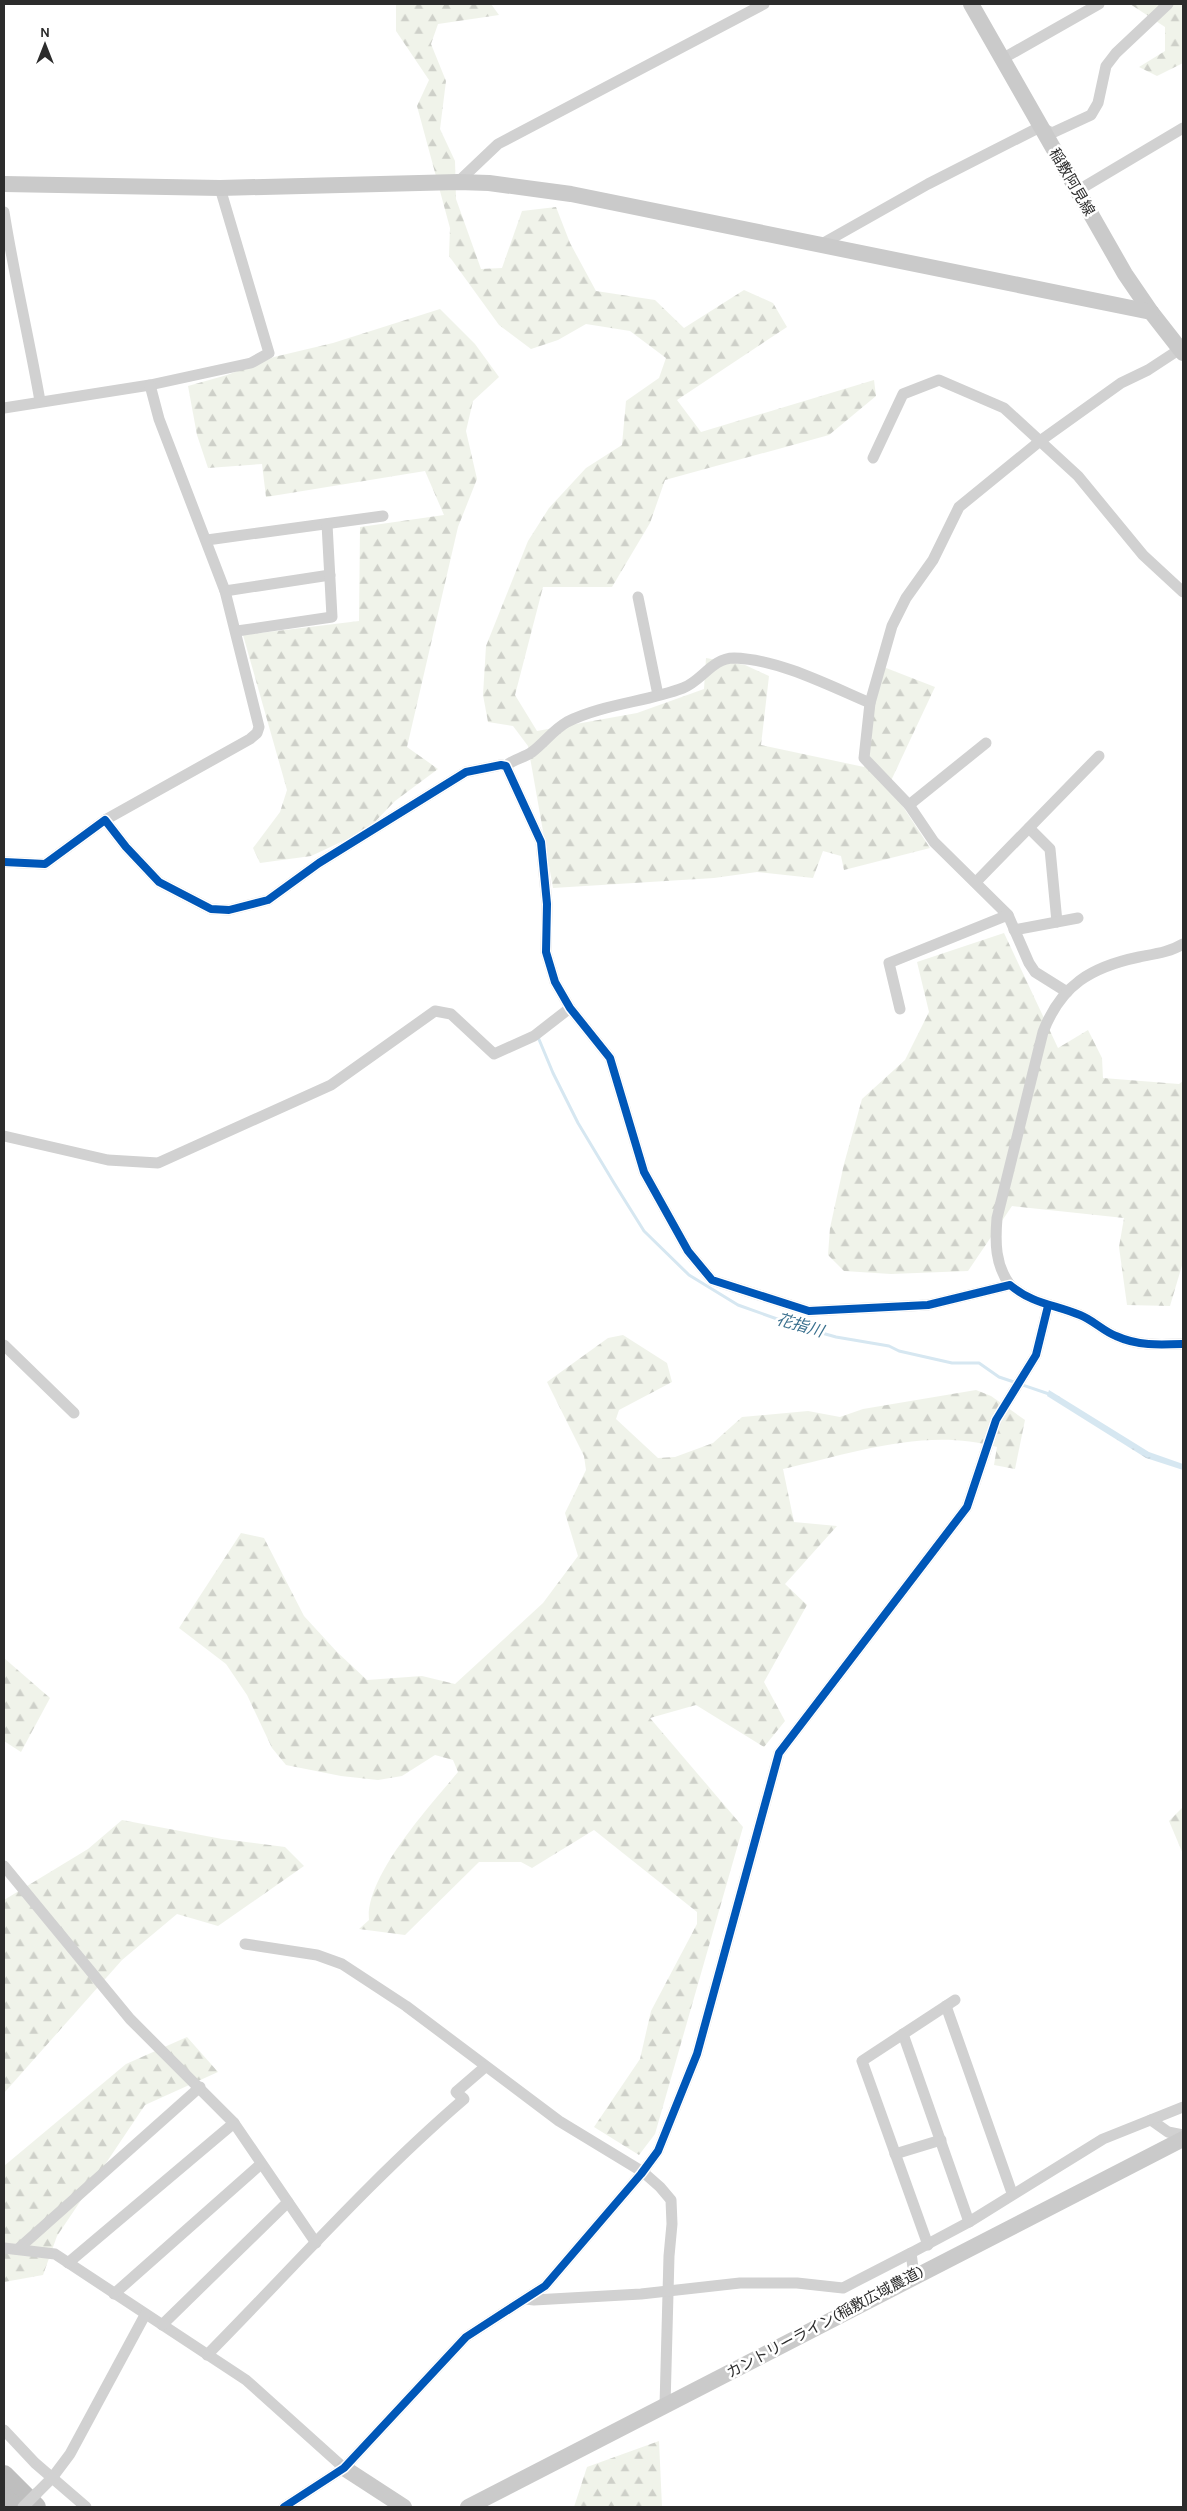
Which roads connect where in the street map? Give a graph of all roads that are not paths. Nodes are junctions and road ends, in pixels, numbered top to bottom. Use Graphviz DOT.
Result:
graph roads {
  1 [pos="764,4"];
  2 [pos="972,4"];
  3 [pos="1099,4"];
  4 [pos="1168,4"];
  5 [pos="1002,59"];
  6 [pos="1040,127"];
  7 [pos="1183,128"];
  8 [pos="458,182"];
  9 [pos="4,184"];
  10 [pos="220,188"];
  11 [pos="1077,191"];
  12 [pos="4,212"];
  13 [pos="820,244"];
  14 [pos="1151,312"];
  15 [pos="1182,345"];
  16 [pos="150,385"];
  17 [pos="40,402"];
  18 [pos="4,408"];
  19 [pos="1040,441"];
  20 [pos="873,458"];
  21 [pos="383,516"];
  22 [pos="326,524"];
  23 [pos="208,540"];
  24 [pos="330,575"];
  25 [pos="225,591"];
  26 [pos="1183,592"];
  27 [pos="638,596"];
  28 [pos="237,630"];
  29 [pos="658,695"];
  30 [pos="870,703"];
  31 [pos="986,743"];
  32 [pos="1099,756"];
  33 [pos="506,766"];
  34 [pos="909,805"];
  35 [pos="105,820"];
  36 [pos="1029,828"];
  37 [pos="4,862"];
  38 [pos="976,882"];
  39 [pos="1008,915"];
  40 [pos="1078,918"];
  41 [pos="1057,922"];
  42 [pos="1014,930"];
  43 [pos="1183,944"];
  44 [pos="1067,992"];
  45 [pos="570,1008"];
  46 [pos="900,1009"];
  47 [pos="4,1136"];
  48 [pos="1010,1285"];
  49 [pos="1048,1306"];
  50 [pos="1183,1344"];
  51 [pos="4,1345"];
  52 [pos="74,1413"];
  53 [pos="4,1866"];
  54 [pos="244,1944"];
  55 [pos="904,2034"];
  56 [pos="485,2067"];
  57 [pos="200,2087"];
  58 [pos="1183,2107"];
  59 [pos="1151,2120"];
  60 [pos="234,2123"];
  61 [pos="1183,2137"];
  62 [pos="941,2140"];
  63 [pos="895,2154"];
  64 [pos="261,2164"];
  65 [pos="642,2172"];
  66 [pos="1012,2194"];
  67 [pos="288,2202"];
  68 [pos="970,2222"];
  69 [pos="316,2242"];
  70 [pos="928,2245"];
  71 [pos="4,2248"];
  72 [pos="18,2249"];
  73 [pos="911,2253"];
  74 [pos="68,2263"];
  75 [pos="914,2275"];
  76 [pos="668,2291"];
  77 [pos="114,2294"];
  78 [pos="526,2299"];
  79 [pos="145,2315"];
  80 [pos="162,2325"];
  81 [pos="207,2355"];
  82 [pos="665,2406"];
  83 [pos="4,2430"];
  84 [pos="344,2468"];
  85 [pos="4,2475"];
  86 [pos="52,2478"];
  87 [pos="4,2497"];
  88 [pos="37,2500"];
  89 [pos="15,2507"];
  90 [pos="23,2507"];
  91 [pos="86,2507"];
  92 [pos="284,2507"];
  93 [pos="404,2507"];
  94 [pos="468,2507"];
  1 -- 8 [label="street"];
  2 -- 5 [label="street, 稲敷阿見線"];
  3 -- 5 [label="street"];
  4 -- 6 [label="street"];
  5 -- 6 [label="street, 稲敷阿見線"];
  6 -- 11 [label="street, 稲敷阿見線"];
  6 -- 13 [label="street"];
  7 -- 11 [label="street"];
  8 -- 10 [label="street"];
  8 -- 13 [label="street"];
  9 -- 10 [label="street"];
  10 -- 16 [label="street"];
  11 -- 14 [label="street, 稲敷阿見線"];
  12 -- 17 [label="street"];
  13 -- 14 [label="street"];
  14 -- 15 [label="street, 稲敷阿見線"];
  15 -- 19 [label="street"];
  16 -- 17 [label="street"];
  16 -- 23 [label="street"];
  17 -- 18 [label="street"];
  19 -- 20 [label="street"];
  19 -- 26 [label="street"];
  19 -- 30 [label="street"];
  21 -- 22 [label="street"];
  22 -- 23 [label="street"];
  22 -- 24 [label="street"];
  23 -- 25 [label="street"];
  24 -- 25 [label="street"];
  24 -- 28 [label="street"];
  25 -- 28 [label="street"];
  27 -- 29 [label="street"];
  28 -- 35 [label="street"];
  29 -- 30 [label="street"];
  29 -- 33 [label="street"];
  30 -- 34 [label="street"];
  31 -- 34 [label="street"];
  32 -- 36 [label="street"];
  33 -- 35 [label="street"];
  33 -- 45 [label="street"];
  34 -- 38 [label="street"];
  35 -- 37 [label="street"];
  36 -- 38 [label="street"];
  36 -- 41 [label="street"];
  38 -- 39 [label="street"];
  39 -- 42 [label="street"];
  39 -- 46 [label="street"];
  40 -- 41 [label="street"];
  41 -- 42 [label="street"];
  42 -- 44 [label="street"];
  43 -- 44 [label="street"];
  44 -- 48 [label="street"];
  45 -- 47 [label="street"];
  45 -- 48 [label="street"];
  48 -- 49 [label="street"];
  49 -- 50 [label="street"];
  49 -- 65 [label="street"];
  51 -- 52 [label="street"];
  53 -- 57 [label="street"];
  54 -- 56 [label="street"];
  55 -- 62 [label="street"];
  55 -- 63 [label="street"];
  55 -- 66 [label="street"];
  56 -- 65 [label="street"];
  56 -- 69 [label="street"];
  57 -- 60 [label="street"];
  57 -- 72 [label="street"];
  58 -- 59 [label="street"];
  59 -- 61 [label="street"];
  59 -- 66 [label="street"];
  60 -- 64 [label="street"];
  60 -- 74 [label="street"];
  61 -- 75 [label="street, カントリーライン(稲敷広域農道)"];
  62 -- 63 [label="street"];
  62 -- 68 [label="street"];
  63 -- 70 [label="street"];
  64 -- 67 [label="street"];
  64 -- 77 [label="street"];
  65 -- 76 [label="street"];
  65 -- 78 [label="street"];
  66 -- 68 [label="street"];
  67 -- 69 [label="street"];
  67 -- 80 [label="street"];
  68 -- 70 [label="street"];
  69 -- 81 [label="street"];
  70 -- 73 [label="street"];
  71 -- 72 [label="street"];
  72 -- 74 [label="street"];
  73 -- 75 [label="street"];
  73 -- 76 [label="street"];
  74 -- 77 [label="street"];
  75 -- 82 [label="street, カントリーライン(稲敷広域農道)"];
  76 -- 78 [label="street"];
  76 -- 82 [label="street"];
  77 -- 79 [label="street"];
  78 -- 84 [label="street"];
  79 -- 80 [label="street"];
  79 -- 86 [label="street"];
  80 -- 81 [label="street"];
  81 -- 84 [label="street"];
  82 -- 94 [label="street, カントリーライン(稲敷広域農道)"];
  83 -- 86 [label="street"];
  84 -- 92 [label="street"];
  84 -- 93 [label="street"];
  85 -- 88 [label="highway"];
  86 -- 88 [label="street"];
  86 -- 91 [label="street"];
  87 -- 89 [label="highway"];
  88 -- 90 [label="street, bridge"];
}
